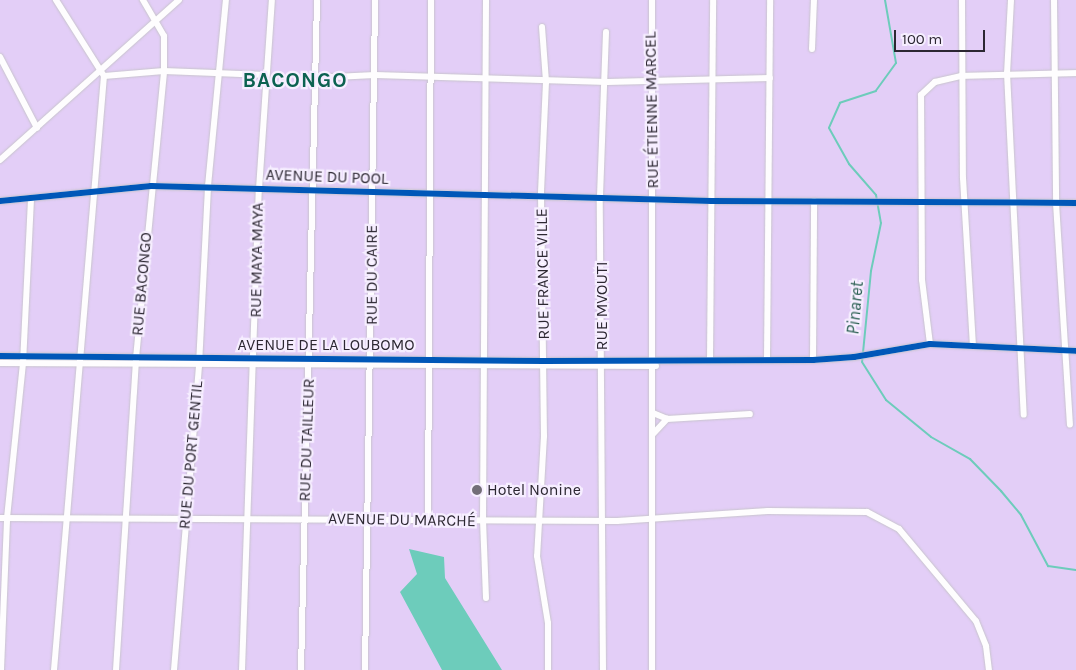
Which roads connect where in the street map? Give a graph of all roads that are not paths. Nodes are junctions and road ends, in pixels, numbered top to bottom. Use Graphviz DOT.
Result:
graph roads {
  1 [pos="56,0"];
  2 [pos="143,0"];
  3 [pos="179,0"];
  4 [pos="226,0"];
  5 [pos="272,0"];
  6 [pos="317,0"];
  7 [pos="375,0"];
  8 [pos="431,0"];
  9 [pos="486,0"];
  10 [pos="652,0"];
  11 [pos="713,0"];
  12 [pos="770,0"];
  13 [pos="814,0"];
  14 [pos="962,0"];
  15 [pos="1011,0"];
  16 [pos="1054,0"];
  17 [pos="157,20"];
  18 [pos="542,27"];
  19 [pos="606,32"];
  20 [pos="812,49"];
  21 [pos="0,57"];
  22 [pos="164,71"];
  23 [pos="1054,71"];
  24 [pos="102,73"];
  25 [pos="222,73"];
  26 [pos="1007,73"];
  27 [pos="1076,73"];
  28 [pos="375,75"];
  29 [pos="266,76"];
  30 [pos="430,76"];
  31 [pos="485,76"];
  32 [pos="962,76"];
  33 [pos="314,78"];
  34 [pos="770,78"];
  35 [pos="649,79"];
  36 [pos="713,79"];
  37 [pos="546,82"];
  38 [pos="607,82"];
  39 [pos="37,128"];
  40 [pos="0,160"];
  41 [pos="151,186"];
  42 [pos="208,186"];
  43 [pos="259,189"];
  44 [pos="312,191"];
  45 [pos="428,191"];
  46 [pos="95,192"];
  47 [pos="484,193"];
  48 [pos="542,193"];
  49 [pos="372,194"];
  50 [pos="600,196"];
  51 [pos="31,198"];
  52 [pos="654,200"];
  53 [pos="770,200"];
  54 [pos="0,201"];
  55 [pos="712,201"];
  56 [pos="814,201"];
  57 [pos="1014,203"];
  58 [pos="1056,203"];
  59 [pos="1076,203"];
  60 [pos="922,204"];
  61 [pos="968,205"];
  62 [pos="930,344"];
  63 [pos="973,344"];
  64 [pos="1020,348"];
  65 [pos="1064,350"];
  66 [pos="1076,351"];
  67 [pos="0,356"];
  68 [pos="255,358"];
  69 [pos="309,358"];
  70 [pos="373,359"];
  71 [pos="429,359"];
  72 [pos="23,360"];
  73 [pos="82,360"];
  74 [pos="666,360"];
  75 [pos="710,360"];
  76 [pos="767,360"];
  77 [pos="813,360"];
  78 [pos="136,361"];
  79 [pos="199,361"];
  80 [pos="652,361"];
  81 [pos="0,363"];
  82 [pos="486,364"];
  83 [pos="602,364"];
  84 [pos="544,365"];
  85 [pos="255,366"];
  86 [pos="309,366"];
  87 [pos="373,367"];
  88 [pos="430,368"];
  89 [pos="652,368"];
  90 [pos="653,413"];
  91 [pos="750,414"];
  92 [pos="1024,415"];
  93 [pos="667,419"];
  94 [pos="1070,424"];
  95 [pos="653,434"];
  96 [pos="67,517"];
  97 [pos="186,517"];
  98 [pos="246,517"];
  99 [pos="3,518"];
  100 [pos="305,518"];
  101 [pos="124,519"];
  102 [pos="368,519"];
  103 [pos="428,520"];
  104 [pos="654,520"];
  105 [pos="482,521"];
  106 [pos="540,521"];
  107 [pos="604,521"];
  108 [pos="486,598"];
  109 [pos="1,670"];
  110 [pos="54,670"];
  111 [pos="116,670"];
  112 [pos="174,670"];
  113 [pos="242,670"];
  114 [pos="301,670"];
  115 [pos="365,670"];
  116 [pos="548,670"];
  117 [pos="603,670"];
  118 [pos="652,670"];
  119 [pos="989,670"];
  1 -- 24 [label="street"];
  2 -- 17 [label="street, RUE BACONGO"];
  3 -- 17 [label="street"];
  4 -- 25 [label="street, RUE DU PORT GENTIL"];
  5 -- 29 [label="street, RUE MAYA MAYA"];
  6 -- 33 [label="street, RUE DU TAILLEUR"];
  7 -- 28 [label="street, RUE DU CAIRE"];
  8 -- 30 [label="street"];
  9 -- 31 [label="street"];
  10 -- 35 [label="street, RUE ÉTIENNE MARCEL"];
  11 -- 36 [label="street"];
  12 -- 34 [label="street"];
  13 -- 20 [label="street"];
  14 -- 32 [label="street"];
  15 -- 26 [label="street"];
  16 -- 23 [label="street"];
  17 -- 22 [label="street, RUE BACONGO"];
  17 -- 24 [label="street"];
  18 -- 37 [label="street, RUE FRANCE VILLE"];
  19 -- 38 [label="street, RUE MVOUTI"];
  21 -- 39 [label="street"];
  22 -- 24 [label="street"];
  22 -- 25 [label="street"];
  22 -- 41 [label="street, RUE BACONGO"];
  23 -- 26 [label="street"];
  23 -- 27 [label="street"];
  23 -- 58 [label="street"];
  24 -- 39 [label="street"];
  24 -- 46 [label="street"];
  25 -- 29 [label="street"];
  25 -- 42 [label="street, RUE DU PORT GENTIL"];
  26 -- 32 [label="street"];
  26 -- 57 [label="street"];
  28 -- 30 [label="street"];
  28 -- 33 [label="street"];
  28 -- 49 [label="street, RUE DU CAIRE"];
  29 -- 43 [label="street, RUE MAYA MAYA"];
  30 -- 31 [label="street"];
  30 -- 45 [label="street"];
  31 -- 37 [label="street"];
  31 -- 47 [label="street"];
  32 -- 60 [label="street"];
  32 -- 61 [label="street"];
  33 -- 44 [label="street, RUE DU TAILLEUR"];
  34 -- 36 [label="street"];
  34 -- 53 [label="street"];
  35 -- 36 [label="street"];
  35 -- 38 [label="street"];
  35 -- 52 [label="street, RUE ÉTIENNE MARCEL"];
  36 -- 55 [label="street"];
  37 -- 38 [label="street"];
  37 -- 48 [label="street, RUE FRANCE VILLE"];
  38 -- 50 [label="street, RUE MVOUTI"];
  39 -- 40 [label="street"];
  41 -- 42 [label="street, AVENUE DU POOL"];
  41 -- 46 [label="street, AVENUE DU POOL"];
  41 -- 78 [label="street, RUE BACONGO"];
  42 -- 43 [label="street, AVENUE DU POOL"];
  42 -- 79 [label="street, RUE DU PORT GENTIL"];
  43 -- 44 [label="street, AVENUE DU POOL"];
  43 -- 68 [label="street, RUE MAYA MAYA"];
  44 -- 49 [label="street, AVENUE DU POOL"];
  44 -- 69 [label="street, RUE DU TAILLEUR"];
  45 -- 47 [label="street, AVENUE DU POOL"];
  45 -- 49 [label="street, AVENUE DU POOL"];
  45 -- 71 [label="street"];
  46 -- 51 [label="street, AVENUE DU POOL"];
  46 -- 73 [label="street"];
  47 -- 48 [label="street, AVENUE DU POOL"];
  47 -- 82 [label="street"];
  48 -- 50 [label="street, AVENUE DU POOL"];
  48 -- 84 [label="street, RUE FRANCE VILLE"];
  49 -- 70 [label="street, RUE DU CAIRE"];
  50 -- 52 [label="street, AVENUE DU POOL"];
  50 -- 83 [label="street, RUE MVOUTI"];
  51 -- 54 [label="street, AVENUE DU POOL"];
  51 -- 72 [label="street"];
  52 -- 55 [label="street, AVENUE DU POOL"];
  52 -- 80 [label="street, RUE ÉTIENNE MARCEL"];
  53 -- 55 [label="street, AVENUE DU POOL"];
  53 -- 56 [label="street, AVENUE DU POOL"];
  53 -- 76 [label="street"];
  55 -- 75 [label="street"];
  56 -- 60 [label="street, AVENUE DU POOL"];
  56 -- 77 [label="street"];
  57 -- 58 [label="street, AVENUE DU POOL"];
  57 -- 61 [label="street, AVENUE DU POOL"];
  57 -- 64 [label="street"];
  58 -- 59 [label="street, AVENUE DU POOL"];
  58 -- 65 [label="street"];
  60 -- 61 [label="street, AVENUE DU POOL"];
  60 -- 62 [label="street"];
  61 -- 63 [label="street"];
  62 -- 63 [label="street, AVENUE DE LA LOUBOMO"];
  62 -- 77 [label="street, AVENUE DE LA LOUBOMO"];
  63 -- 64 [label="street, AVENUE DE LA LOUBOMO"];
  64 -- 65 [label="street, AVENUE DE LA LOUBOMO"];
  64 -- 92 [label="street"];
  65 -- 66 [label="street, AVENUE DE LA LOUBOMO"];
  65 -- 94 [label="street"];
  67 -- 72 [label="street, AVENUE DE LA LOUBOMO"];
  68 -- 69 [label="street, AVENUE DE LA LOUBOMO"];
  68 -- 79 [label="street, AVENUE DE LA LOUBOMO"];
  68 -- 85 [label="street, RUE MAYA MAYA"];
  69 -- 70 [label="street, AVENUE DE LA LOUBOMO"];
  69 -- 86 [label="street, RUE DU TAILLEUR"];
  70 -- 71 [label="street, AVENUE DE LA LOUBOMO"];
  70 -- 87 [label="street, RUE DU CAIRE"];
  71 -- 82 [label="street, AVENUE DE LA LOUBOMO"];
  71 -- 88 [label="street"];
  72 -- 73 [label="street, AVENUE DE LA LOUBOMO"];
  72 -- 81 [label="street, AVENUE DE LA LOUBOMO"];
  72 -- 99 [label="street"];
  73 -- 78 [label="street, AVENUE DE LA LOUBOMO"];
  73 -- 96 [label="street"];
  74 -- 75 [label="street, AVENUE DE LA LOUBOMO"];
  74 -- 80 [label="street, AVENUE DE LA LOUBOMO"];
  74 -- 89 [label="street"];
  75 -- 76 [label="street, AVENUE DE LA LOUBOMO"];
  76 -- 77 [label="street, AVENUE DE LA LOUBOMO"];
  78 -- 79 [label="street, AVENUE DE LA LOUBOMO"];
  78 -- 101 [label="street, RUE BACONGO"];
  79 -- 85 [label="street, AVENUE DE LA LOUBOMO"];
  79 -- 97 [label="street, RUE DU PORT GENTIL"];
  80 -- 83 [label="street, AVENUE DE LA LOUBOMO"];
  80 -- 89 [label="street, RUE ÉTIENNE MARCEL"];
  82 -- 84 [label="street, AVENUE DE LA LOUBOMO"];
  82 -- 88 [label="street, AVENUE DE LA LOUBOMO"];
  82 -- 105 [label="street"];
  83 -- 84 [label="street, AVENUE DE LA LOUBOMO"];
  83 -- 89 [label="street, AVENUE DE LA LOUBOMO"];
  83 -- 107 [label="street, RUE MVOUTI"];
  84 -- 106 [label="street, RUE FRANCE VILLE"];
  85 -- 86 [label="street, AVENUE DE LA LOUBOMO"];
  85 -- 98 [label="street, RUE MAYA MAYA"];
  86 -- 87 [label="street, AVENUE DE LA LOUBOMO"];
  86 -- 100 [label="street, RUE DU TAILLEUR"];
  87 -- 88 [label="street, AVENUE DE LA LOUBOMO"];
  87 -- 102 [label="street, RUE DU CAIRE"];
  88 -- 103 [label="street"];
  89 -- 90 [label="street, RUE ÉTIENNE MARCEL"];
  90 -- 93 [label="street"];
  90 -- 95 [label="street, RUE ÉTIENNE MARCEL"];
  91 -- 93 [label="street"];
  93 -- 95 [label="street"];
  95 -- 104 [label="street, RUE ÉTIENNE MARCEL"];
  96 -- 99 [label="street, AVENUE DU MARCHÉ"];
  96 -- 101 [label="street, AVENUE DU MARCHÉ"];
  96 -- 110 [label="street"];
  97 -- 98 [label="street, AVENUE DU MARCHÉ"];
  97 -- 101 [label="street, AVENUE DU MARCHÉ"];
  97 -- 112 [label="street, RUE DU PORT GENTIL"];
  98 -- 100 [label="street, AVENUE DU MARCHÉ"];
  98 -- 113 [label="street, RUE MAYA MAYA"];
  99 -- 109 [label="street"];
  100 -- 102 [label="street, AVENUE DU MARCHÉ"];
  100 -- 114 [label="street, RUE DU TAILLEUR"];
  101 -- 111 [label="street, RUE BACONGO"];
  102 -- 103 [label="street, AVENUE DU MARCHÉ"];
  102 -- 115 [label="street, RUE DU CAIRE"];
  103 -- 105 [label="street, AVENUE DU MARCHÉ"];
  104 -- 107 [label="street, AVENUE DU MARCHÉ"];
  104 -- 118 [label="street, RUE ÉTIENNE MARCEL"];
  104 -- 119 [label="street, AVENUE DU MARCHÉ"];
  105 -- 106 [label="street, AVENUE DU MARCHÉ"];
  105 -- 108 [label="street"];
  106 -- 107 [label="street, AVENUE DU MARCHÉ"];
  106 -- 116 [label="street, RUE FRANCE VILLE"];
  107 -- 117 [label="street, RUE MVOUTI"];
}
